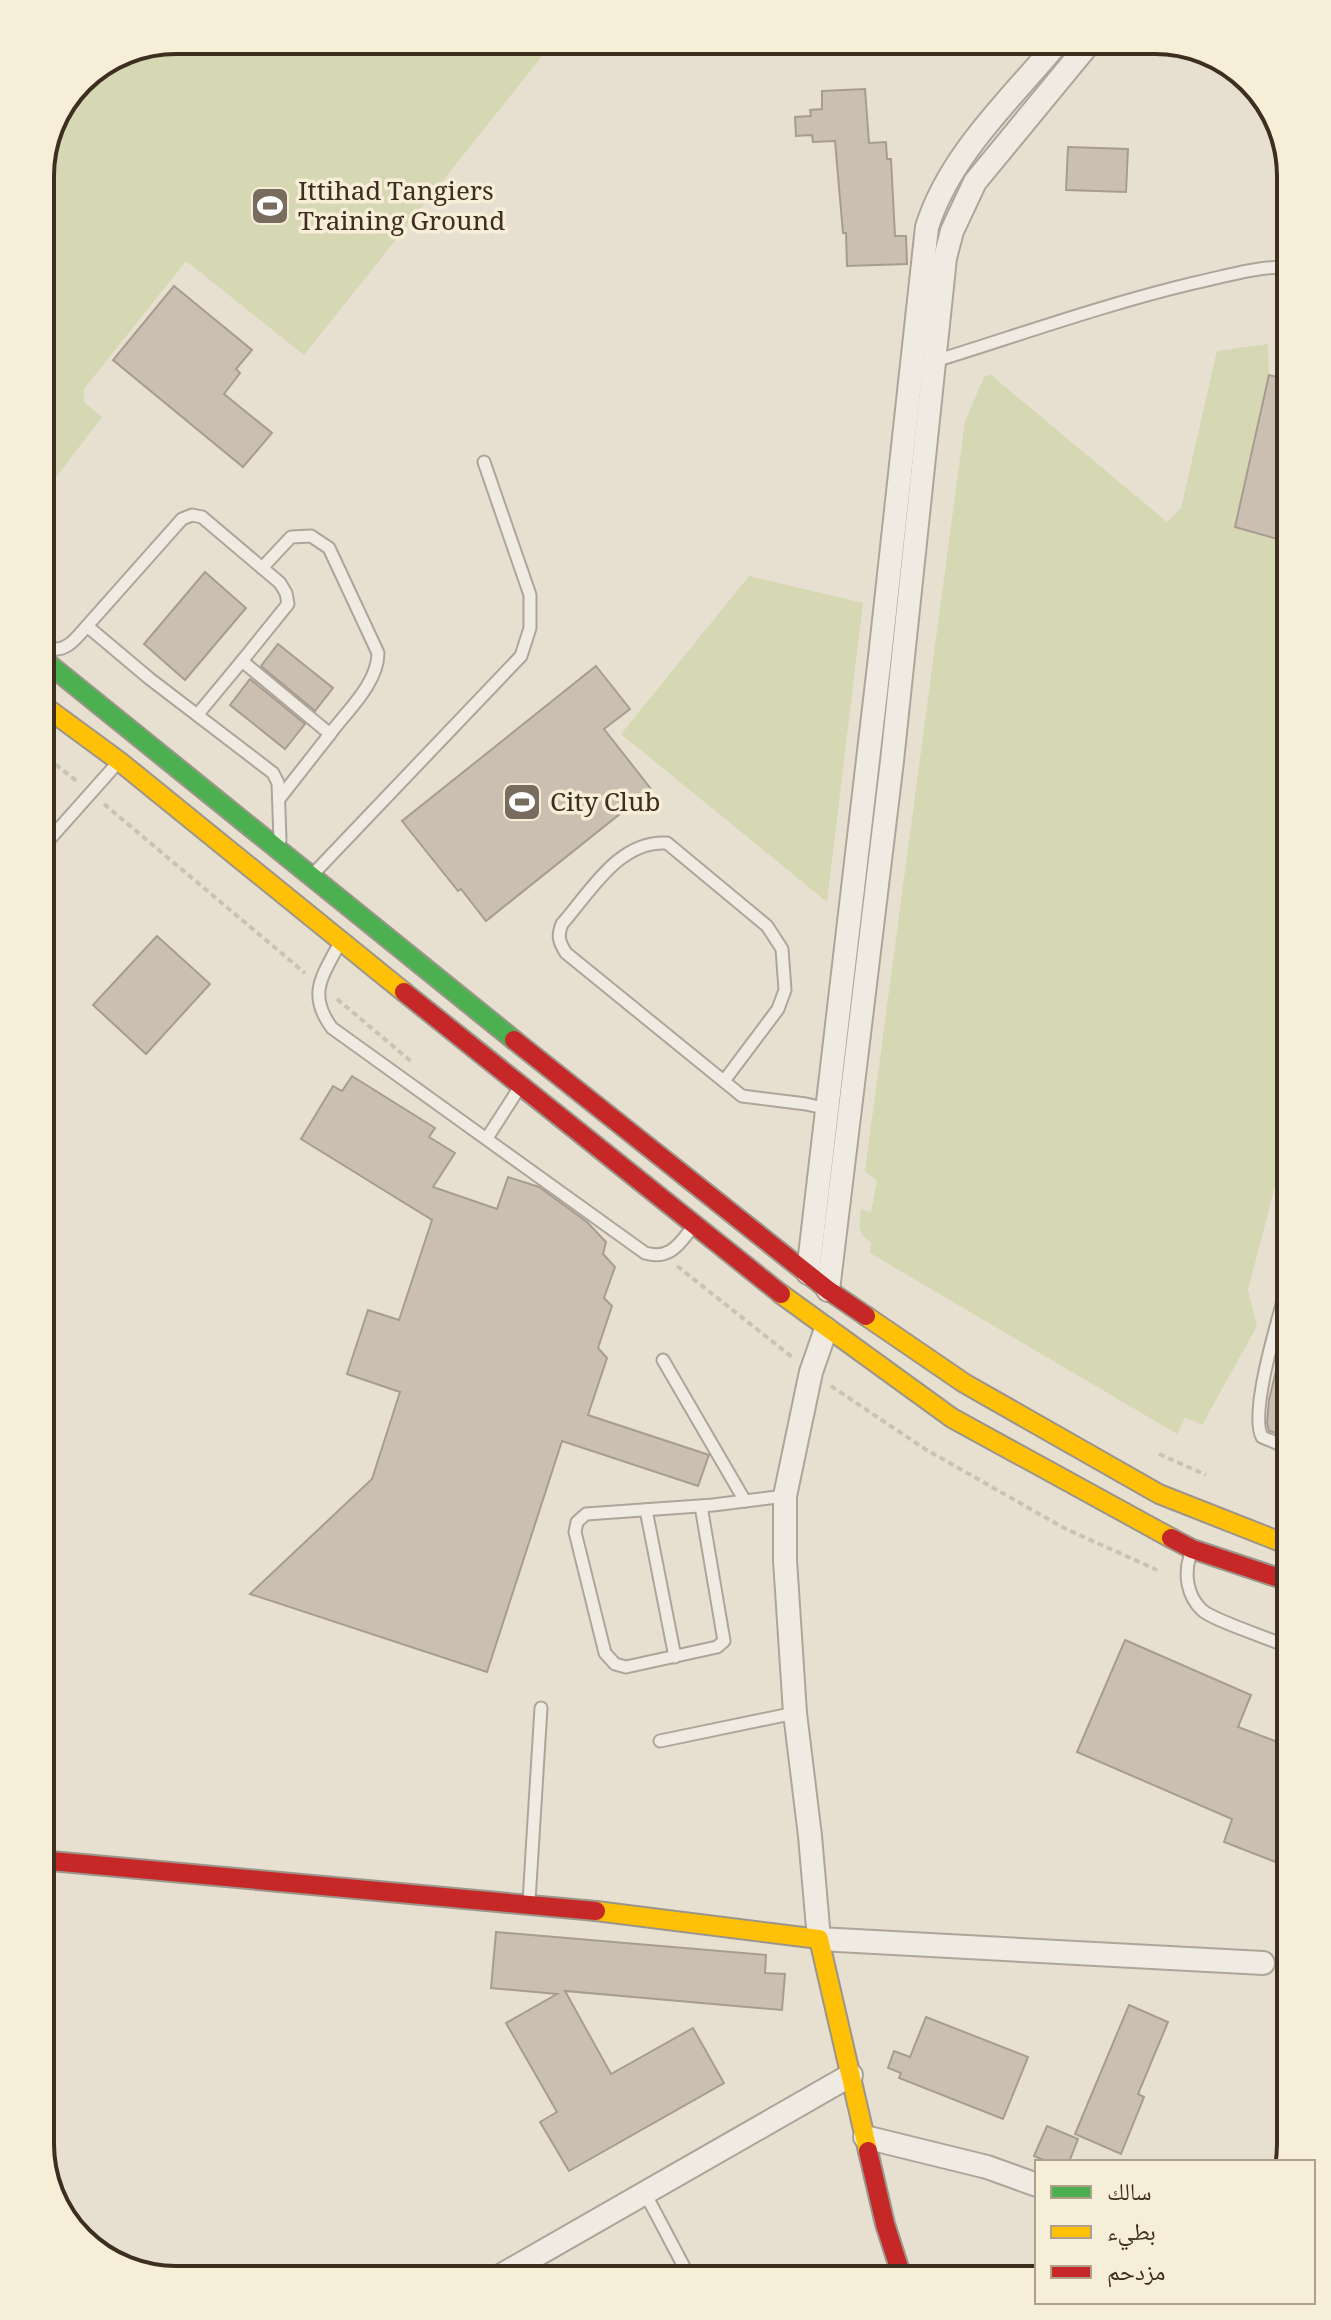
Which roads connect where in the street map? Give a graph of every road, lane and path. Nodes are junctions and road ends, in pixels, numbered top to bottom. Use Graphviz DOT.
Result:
graph roads {
  1 [pos="1048,54"];
  2 [pos="1080,54"];
  3 [pos="1277,266"];
  4 [pos="935,361"];
  5 [pos="484,462"];
  6 [pos="262,568"];
  7 [pos="87,626"];
  8 [pos="54,648"];
  9 [pos="242,661"];
  10 [pos="54,668"];
  11 [pos="54,713"];
  12 [pos="198,714"];
  13 [pos="330,734"];
  14 [pos="119,761"];
  15 [pos="279,799"];
  16 [pos="54,834"];
  17 [pos="280,853"];
  18 [pos="310,877"];
  19 [pos="340,942"];
  20 [pos="724,1081"];
  21 [pos="520,1086"];
  22 [pos="828,1109"];
  23 [pos="487,1138"];
  24 [pos="693,1226"];
  25 [pos="808,1273"];
  26 [pos="828,1290"];
  27 [pos="1277,1327"];
  28 [pos="826,1329"];
  29 [pos="663,1360"];
  30 [pos="1277,1443"];
  31 [pos="1147,1449"];
  32 [pos="1219,1481"];
  33 [pos="785,1496"];
  34 [pos="745,1501"];
  35 [pos="701,1506"];
  36 [pos="646,1510"];
  37 [pos="1277,1540"];
  38 [pos="1192,1549"];
  39 [pos="1277,1577"];
  40 [pos="1277,1642"];
  41 [pos="675,1657"];
  42 [pos="541,1708"];
  43 [pos="795,1713"];
  44 [pos="660,1741"];
  45 [pos="54,1861"];
  46 [pos="529,1905"];
  47 [pos="819,1939"];
  48 [pos="1263,1963"];
  49 [pos="851,2075"];
  50 [pos="865,2137"];
  51 [pos="1035,2184"];
  52 [pos="645,2193"];
  53 [pos="517,2266"];
  54 [pos="684,2266"];
  55 [pos="898,2266"];
  1 -- 22 [label="street"];
  2 -- 4 [label="street"];
  3 -- 4 [label="lane"];
  4 -- 26 [label="street"];
  5 -- 18 [label="lane"];
  6 -- 7 [label="lane"];
  6 -- 9 [label="lane"];
  6 -- 13 [label="lane"];
  7 -- 8 [label="lane"];
  7 -- 12 [label="lane"];
  9 -- 12 [label="lane"];
  9 -- 13 [label="lane"];
  10 -- 17 [label="main road"];
  11 -- 14 [label="main road"];
  12 -- 15 [label="lane"];
  13 -- 15 [label="lane"];
  14 -- 16 [label="lane"];
  14 -- 19 [label="main road"];
  15 -- 17 [label="lane"];
  17 -- 18 [label="main road"];
  18 -- 25 [label="main road"];
  19 -- 21 [label="main road"];
  19 -- 23 [label="lane"];
  20 -- 20 [label="lane"];
  20 -- 22 [label="lane"];
  21 -- 23 [label="lane"];
  21 -- 24 [label="main road"];
  22 -- 25 [label="street"];
  23 -- 24 [label="lane"];
  24 -- 28 [label="main road"];
  25 -- 26 [label="main road"];
  26 -- 37 [label="main road"];
  27 -- 30 [label="lane"];
  28 -- 33 [label="street"];
  28 -- 38 [label="main road"];
  29 -- 34 [label="lane"];
  31 -- 32 [label="path"];
  33 -- 34 [label="lane"];
  33 -- 43 [label="street"];
  34 -- 35 [label="lane"];
  35 -- 36 [label="lane"];
  35 -- 41 [label="lane"];
  36 -- 41 [label="lane"];
  36 -- 41 [label="lane"];
  38 -- 39 [label="main road"];
  38 -- 40 [label="lane"];
  42 -- 46 [label="lane"];
  43 -- 44 [label="lane"];
  43 -- 47 [label="street"];
  45 -- 46 [label="main road"];
  46 -- 47 [label="main road"];
  47 -- 48 [label="street"];
  47 -- 49 [label="main road"];
  49 -- 50 [label="main road"];
  49 -- 52 [label="street"];
  50 -- 51 [label="street"];
  50 -- 55 [label="main road"];
  52 -- 53 [label="street"];
  52 -- 54 [label="lane"];
}
